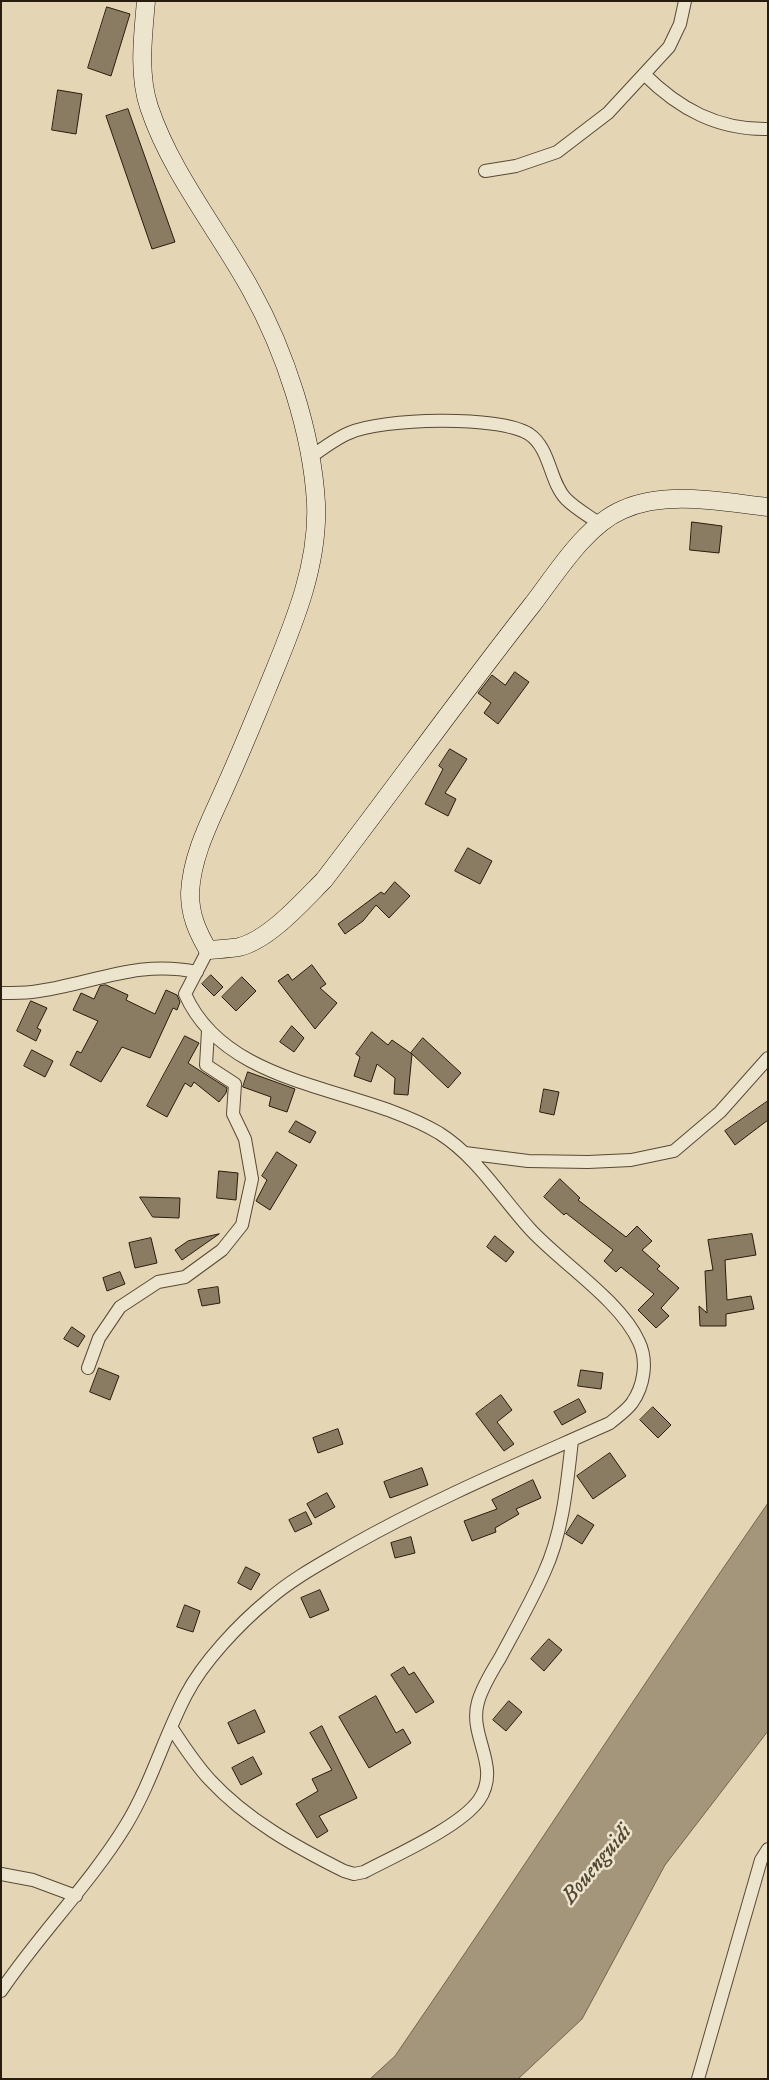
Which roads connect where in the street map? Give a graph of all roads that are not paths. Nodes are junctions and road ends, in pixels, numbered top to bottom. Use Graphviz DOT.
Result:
graph roads {
  1 [pos="146,1"];
  2 [pos="685,1"];
  3 [pos="644,74"];
  4 [pos="768,129"];
  5 [pos="485,171"];
  6 [pos="311,457"];
  7 [pos="768,507"];
  8 [pos="600,524"];
  9 [pos="208,950"];
  10 [pos="196,972"];
  11 [pos="1,993"];
  12 [pos="208,1031"];
  13 [pos="768,1058"];
  14 [pos="465,1153"];
  15 [pos="88,1368"];
  16 [pos="572,1440"];
  17 [pos="171,1727"];
  18 [pos="768,1849"];
  19 [pos="1,1874"];
  20 [pos="76,1896"];
  21 [pos="1,1991"];
  22 [pos="698,2079"];
  1 -- 6 [label="main road"];
  2 -- 3 [label="street"];
  3 -- 4 [label="street"];
  3 -- 5 [label="street"];
  6 -- 8 [label="street"];
  6 -- 9 [label="main road"];
  7 -- 8 [label="main road"];
  8 -- 9 [label="main road"];
  9 -- 10 [label="street"];
  10 -- 11 [label="street"];
  10 -- 12 [label="street"];
  12 -- 14 [label="street"];
  12 -- 15 [label="street"];
  13 -- 14 [label="street"];
  14 -- 16 [label="street"];
  16 -- 17 [label="street"];
  16 -- 17 [label="street"];
  17 -- 20 [label="street"];
  18 -- 22 [label="street"];
  19 -- 20 [label="street"];
  20 -- 21 [label="street"];
}
